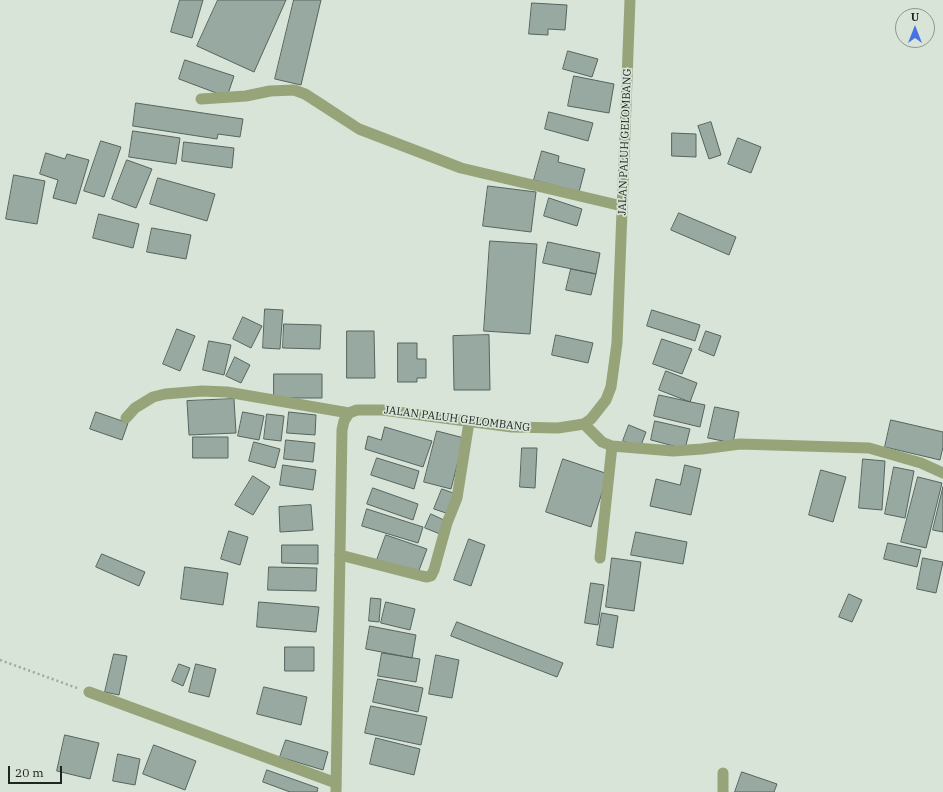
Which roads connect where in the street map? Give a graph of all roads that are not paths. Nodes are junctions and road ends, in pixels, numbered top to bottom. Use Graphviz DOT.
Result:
graph roads {
  1 [pos="630,0"];
  2 [pos="201,99"];
  3 [pos="622,206"];
  4 [pos="348,413"];
  5 [pos="126,418"];
  6 [pos="469,422"];
  7 [pos="584,424"];
  8 [pos="612,446"];
  9 [pos="943,473"];
  10 [pos="340,554"];
  11 [pos="600,558"];
  12 [pos="89,692"];
  13 [pos="723,773"];
  14 [pos="336,788"];
  15 [pos="722,792"];
  1 -- 3 [label="street, JALAN PALUH GELOMBANG"];
  2 -- 3 [label="street"];
  3 -- 7 [label="street, JALAN PALUH GELOMBANG"];
  4 -- 5 [label="street, JALAN PALUH GELOMBANG"];
  4 -- 6 [label="street, JALAN PALUH GELOMBANG"];
  4 -- 10 [label="street"];
  6 -- 7 [label="street, JALAN PALUH GELOMBANG"];
  6 -- 10 [label="street"];
  7 -- 8 [label="street"];
  8 -- 9 [label="street"];
  8 -- 11 [label="street"];
  10 -- 14 [label="street"];
  12 -- 14 [label="street"];
  13 -- 15 [label="street"];
}
